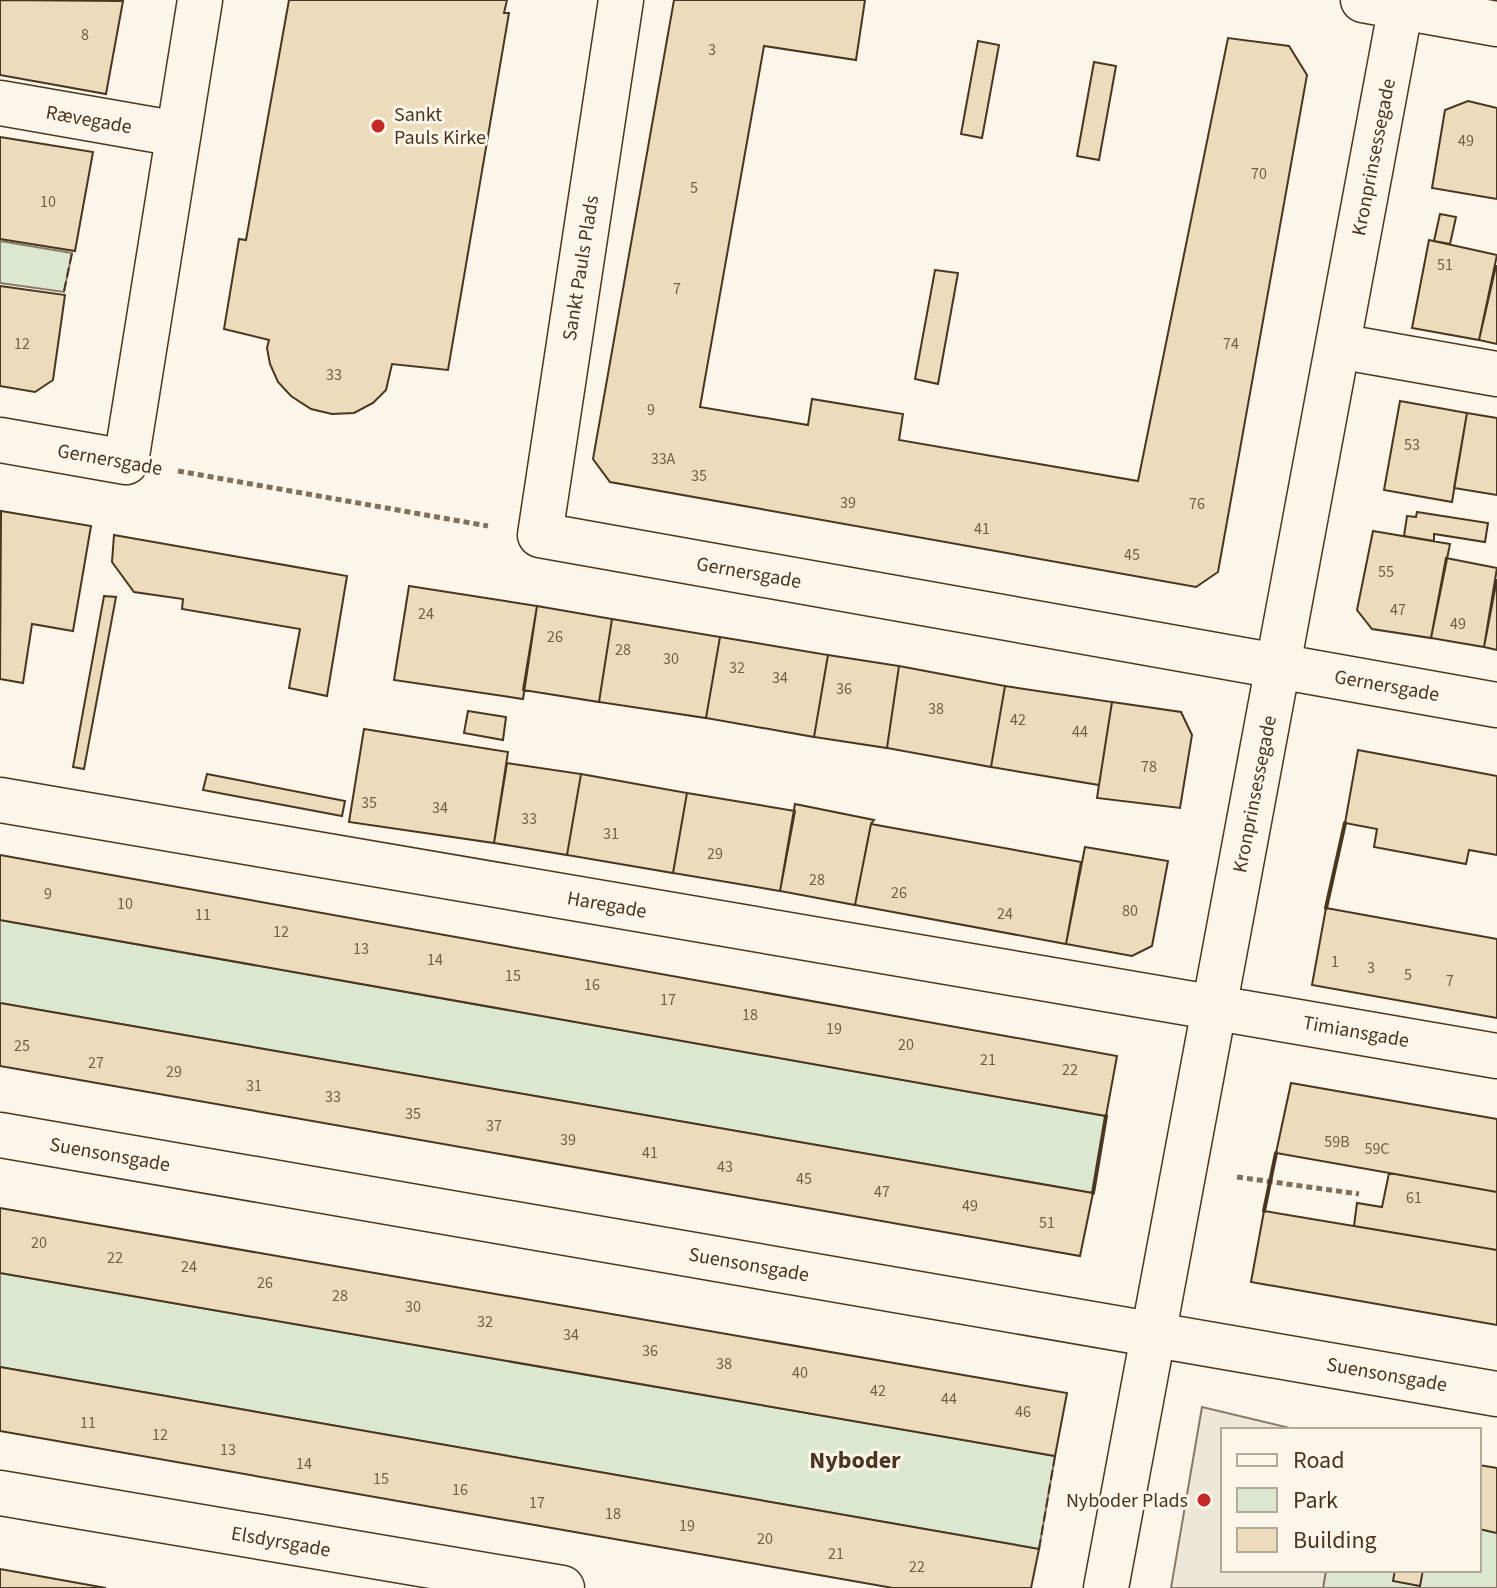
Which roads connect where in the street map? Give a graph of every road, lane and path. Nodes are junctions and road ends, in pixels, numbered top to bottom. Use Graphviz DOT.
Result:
graph roads {
  1 [pos="200,0"];
  2 [pos="621,0"];
  3 [pos="1389,2"];
  4 [pos="1497,24"];
  5 [pos="0,103"];
  6 [pos="178,134"];
  7 [pos="1338,346"];
  8 [pos="1497,374"];
  9 [pos="0,440"];
  10 [pos="126,462"];
  11 [pos="540,535"];
  12 [pos="1278,666"];
  13 [pos="1497,705"];
  14 [pos="0,800"];
  15 [pos="1214,1007"];
  16 [pos="1497,1056"];
  17 [pos="0,1135"];
  18 [pos="1270,1183"];
  19 [pos="1359,1194"];
  20 [pos="1153,1335"];
  21 [pos="1497,1394"];
  22 [pos="0,1493"];
  23 [pos="562,1588"];
  24 [pos="1106,1588"];
  1 -- 6 [label="street"];
  2 -- 11 [label="street, Sankt Pauls Plads"];
  3 -- 4 [label="street"];
  3 -- 7 [label="street, Kronprinsessegade"];
  5 -- 6 [label="street, Rævegade"];
  6 -- 10 [label="street"];
  7 -- 8 [label="street"];
  7 -- 12 [label="street, Kronprinsessegade"];
  9 -- 10 [label="street, Gernersgade"];
  10 -- 11 [label="path, Gernersgade"];
  11 -- 12 [label="street, Gernersgade"];
  12 -- 13 [label="street, Gernersgade"];
  12 -- 15 [label="street, Kronprinsessegade"];
  14 -- 15 [label="street, Haregade"];
  15 -- 16 [label="street, Timiansgade"];
  15 -- 20 [label="street, Kronprinsessegade"];
  17 -- 20 [label="street, Suensonsgade"];
  18 -- 19 [label="path"];
  20 -- 21 [label="street, Suensonsgade"];
  20 -- 24 [label="street, Kronprinsessegade"];
  22 -- 23 [label="street, Elsdyrsgade"];
}
